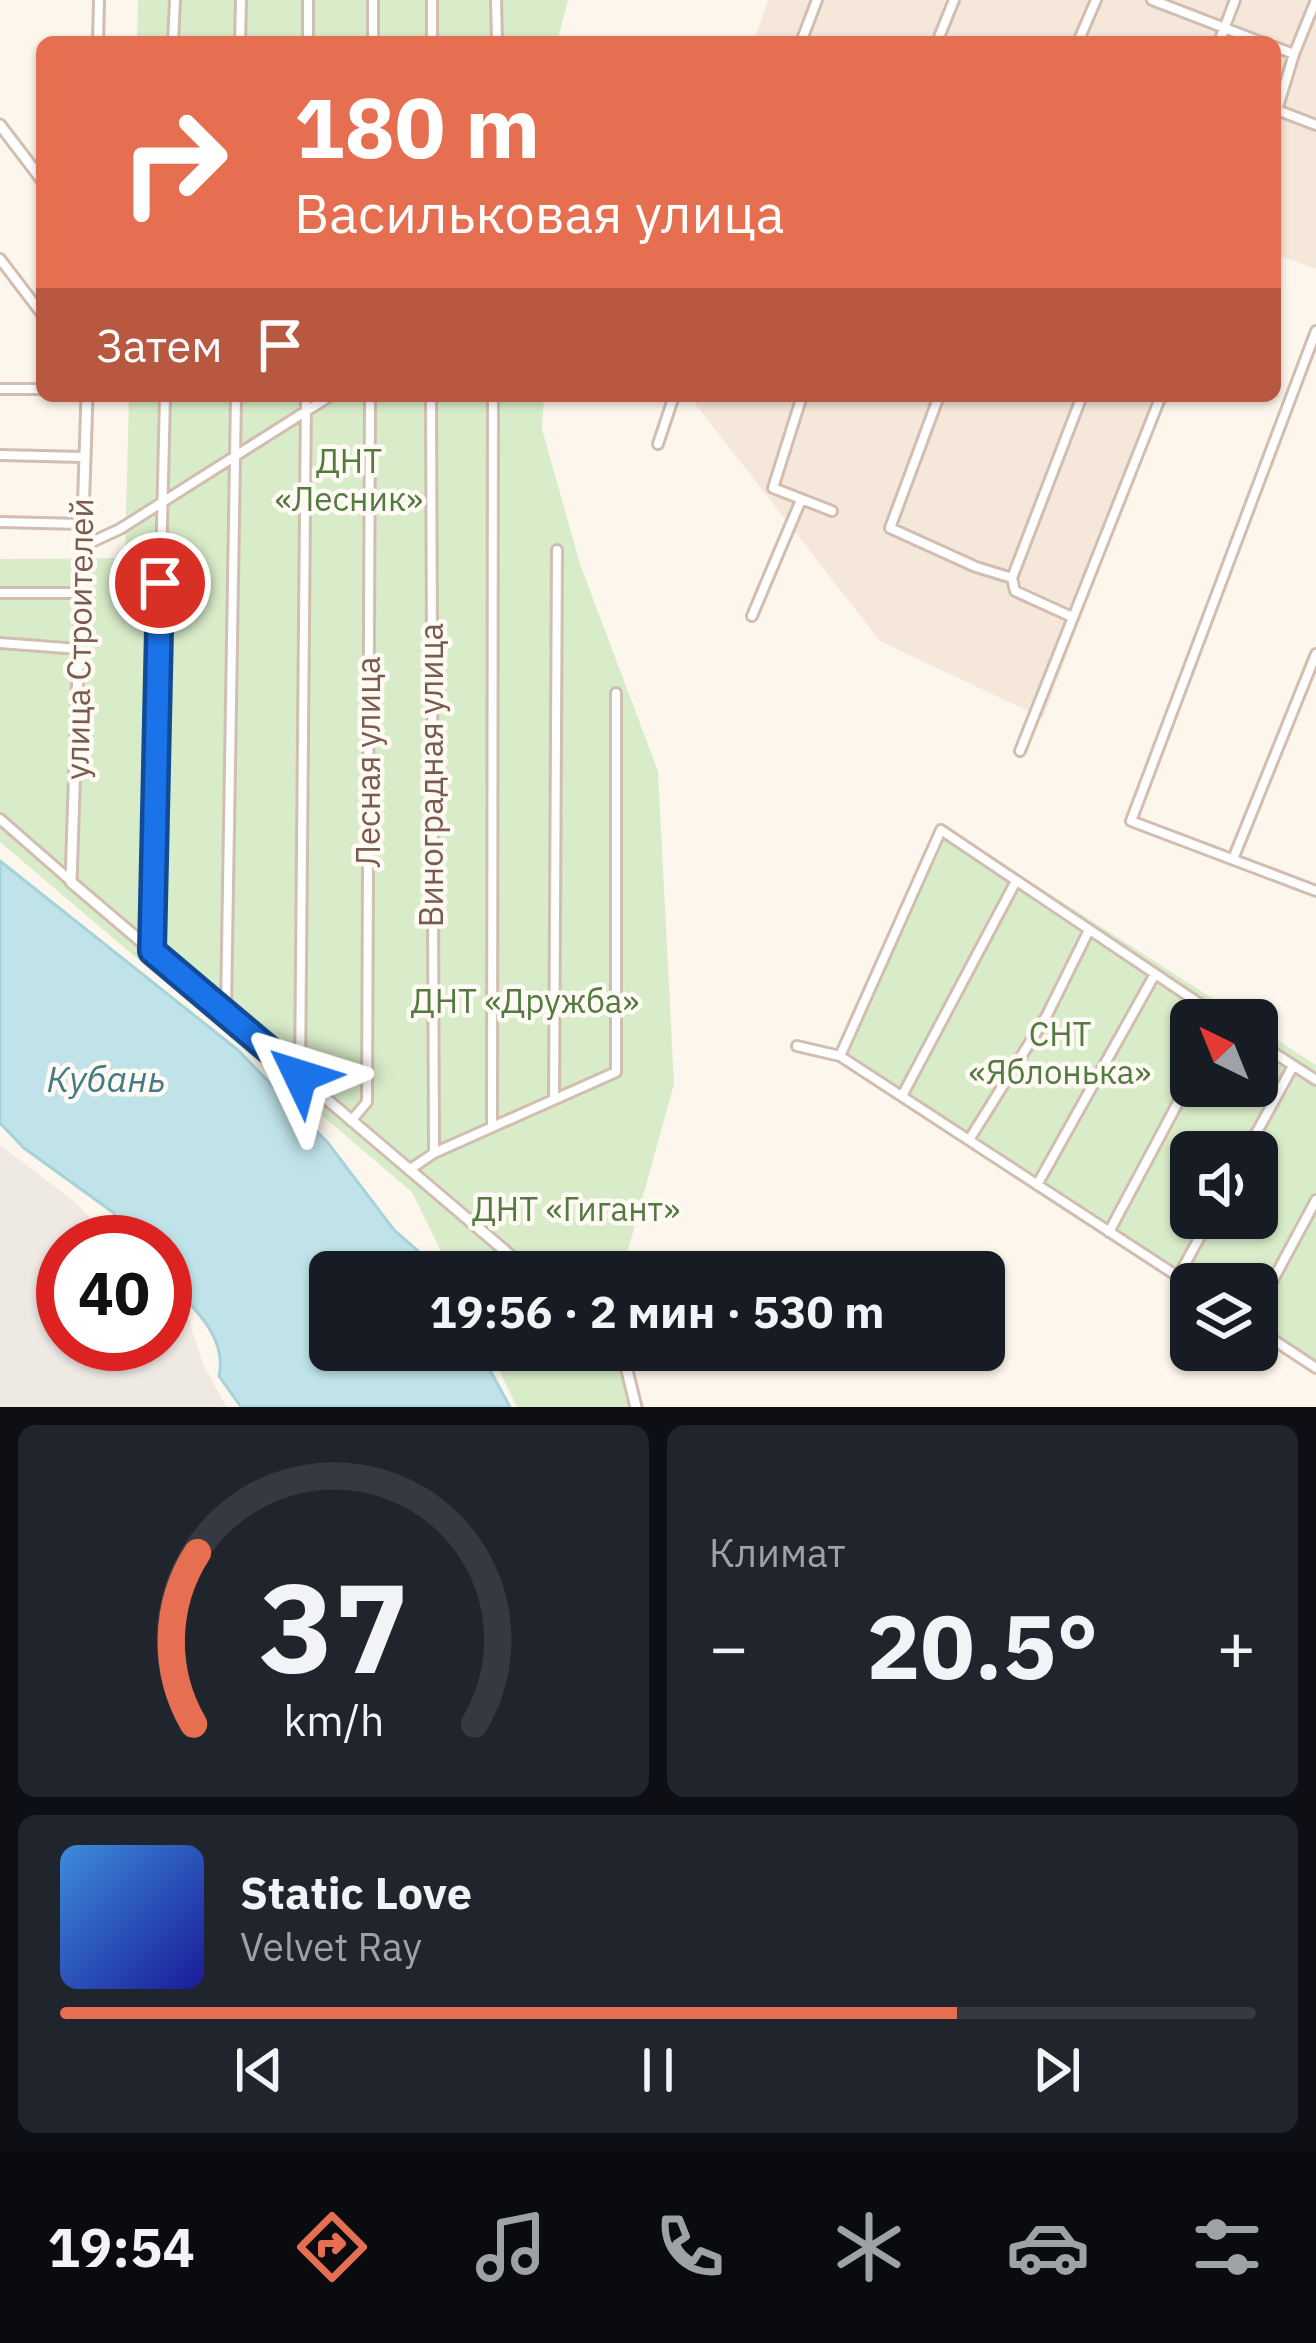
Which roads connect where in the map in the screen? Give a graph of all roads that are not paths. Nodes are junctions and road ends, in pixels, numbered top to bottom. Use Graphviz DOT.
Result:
graph roads {
  1 [pos="99,0"];
  2 [pos="175,0"];
  3 [pos="241,0"];
  4 [pos="308,0"];
  5 [pos="373,0"];
  6 [pos="431,0"];
  7 [pos="496,0"];
  8 [pos="817,0"];
  9 [pos="954,0"];
  10 [pos="1096,0"];
  11 [pos="1152,0"];
  12 [pos="1235,0"];
  13 [pos="1316,0"];
  14 [pos="1224,29"];
  15 [pos="98,36"];
  16 [pos="173,36"];
  17 [pos="240,36"];
  18 [pos="308,36"];
  19 [pos="373,36"];
  20 [pos="431,36"];
  21 [pos="496,36"];
  22 [pos="803,36"];
  23 [pos="939,36"];
  24 [pos="1081,36"];
  25 [pos="1221,36"];
  26 [pos="1244,36"];
  27 [pos="1281,49"];
  28 [pos="1294,54"];
  29 [pos="1281,96"];
  30 [pos="1281,114"];
  31 [pos="0,125"];
  32 [pos="1316,125"];
  33 [pos="36,172"];
  34 [pos="0,259"];
  35 [pos="36,306"];
  36 [pos="1316,331"];
  37 [pos="0,389"];
  38 [pos="36,389"];
  39 [pos="87,402"];
  40 [pos="165,402"];
  41 [pos="236,402"];
  42 [pos="306,402"];
  43 [pos="320,402"];
  44 [pos="370,402"];
  45 [pos="431,402"];
  46 [pos="493,402"];
  47 [pos="672,402"];
  48 [pos="800,402"];
  49 [pos="937,402"];
  50 [pos="1080,402"];
  51 [pos="1159,402"];
  52 [pos="306,410"];
  53 [pos="658,443"];
  54 [pos="0,454"];
  55 [pos="235,455"];
  56 [pos="82,457"];
  57 [pos="801,500"];
  58 [pos="162,501"];
  59 [pos="832,511"];
  60 [pos="0,522"];
  61 [pos="82,524"];
  62 [pos="81,547"];
  63 [pos="557,550"];
  64 [pos="1012,578"];
  65 [pos="0,593"];
  66 [pos="81,593"];
  67 [pos="752,616"];
  68 [pos="1072,617"];
  69 [pos="0,643"];
  70 [pos="79,649"];
  71 [pos="1316,654"];
  72 [pos="616,694"];
  73 [pos="1020,751"];
  74 [pos="0,819"];
  75 [pos="1233,860"];
  76 [pos="1016,881"];
  77 [pos="71,882"];
  78 [pos="1316,891"];
  79 [pos="1089,930"];
  80 [pos="152,951"];
  81 [pos="1155,974"];
  82 [pos="1191,999"];
  83 [pos="226,1010"];
  84 [pos="796,1046"];
  85 [pos="840,1056"];
  86 [pos="1278,1056"];
  87 [pos="1293,1066"];
  88 [pos="300,1076"];
  89 [pos="1316,1080"];
  90 [pos="902,1096"];
  91 [pos="554,1100"];
  92 [pos="1176,1107"];
  93 [pos="351,1121"];
  94 [pos="492,1126"];
  95 [pos="1257,1131"];
  96 [pos="969,1140"];
  97 [pos="434,1154"];
  98 [pos="407,1171"];
  99 [pos="1037,1185"];
  100 [pos="1316,1200"];
  101 [pos="1109,1232"];
  102 [pos="504,1251"];
  103 [pos="1278,1271"];
  104 [pos="1170,1272"];
  105 [pos="1278,1343"];
  106 [pos="1316,1368"];
  107 [pos="627,1371"];
  108 [pos="636,1407"];
  1 -- 15 [label="street"];
  2 -- 16 [label="street"];
  3 -- 17 [label="street"];
  4 -- 18 [label="street"];
  5 -- 19 [label="street"];
  6 -- 20 [label="street"];
  7 -- 21 [label="street"];
  8 -- 22 [label="street"];
  9 -- 23 [label="street"];
  10 -- 24 [label="street"];
  11 -- 14 [label="street"];
  12 -- 14 [label="street"];
  13 -- 28 [label="street"];
  14 -- 25 [label="street"];
  14 -- 26 [label="street"];
  27 -- 28 [label="street"];
  28 -- 29 [label="street"];
  30 -- 32 [label="street"];
  31 -- 33 [label="street"];
  34 -- 35 [label="street"];
  36 -- 75 [label="street"];
  37 -- 38 [label="street"];
  39 -- 56 [label="street, улица Строителей"];
  40 -- 58 [label="street"];
  41 -- 55 [label="street"];
  42 -- 52 [label="street"];
  43 -- 52 [label="street"];
  44 -- 93 [label="street, Лесная улица"];
  45 -- 97 [label="street, Виноградная улица"];
  46 -- 94 [label="street"];
  47 -- 53 [label="street"];
  48 -- 57 [label="street"];
  49 -- 64 [label="street"];
  50 -- 64 [label="street"];
  51 -- 68 [label="street"];
  52 -- 55 [label="street"];
  52 -- 88 [label="street"];
  54 -- 56 [label="street"];
  55 -- 58 [label="street"];
  55 -- 83 [label="street"];
  56 -- 61 [label="street, улица Строителей"];
  57 -- 59 [label="street"];
  57 -- 67 [label="street"];
  58 -- 62 [label="street"];
  58 -- 80 [label="street"];
  60 -- 61 [label="street"];
  61 -- 62 [label="street, улица Строителей"];
  62 -- 66 [label="street, улица Строителей"];
  63 -- 91 [label="street"];
  64 -- 68 [label="street"];
  65 -- 66 [label="street"];
  66 -- 70 [label="street, улица Строителей"];
  68 -- 73 [label="street"];
  69 -- 70 [label="street"];
  70 -- 77 [label="street, улица Строителей"];
  71 -- 75 [label="street"];
  72 -- 91 [label="street"];
  74 -- 77 [label="street"];
  75 -- 78 [label="street"];
  76 -- 79 [label="street"];
  76 -- 85 [label="street"];
  76 -- 90 [label="street"];
  77 -- 80 [label="street"];
  79 -- 81 [label="street"];
  79 -- 96 [label="street"];
  80 -- 83 [label="street"];
  81 -- 82 [label="street"];
  81 -- 99 [label="street"];
  83 -- 88 [label="street"];
  84 -- 85 [label="street"];
  85 -- 90 [label="street"];
  86 -- 87 [label="street"];
  87 -- 89 [label="street"];
  87 -- 95 [label="street"];
  88 -- 93 [label="street"];
  90 -- 96 [label="street"];
  91 -- 94 [label="street"];
  92 -- 101 [label="street"];
  93 -- 98 [label="street"];
  94 -- 97 [label="street"];
  96 -- 99 [label="street"];
  97 -- 98 [label="street"];
  98 -- 102 [label="street"];
  99 -- 101 [label="street"];
  100 -- 103 [label="street"];
  101 -- 104 [label="street"];
  105 -- 106 [label="street"];
  107 -- 108 [label="street"];
}
